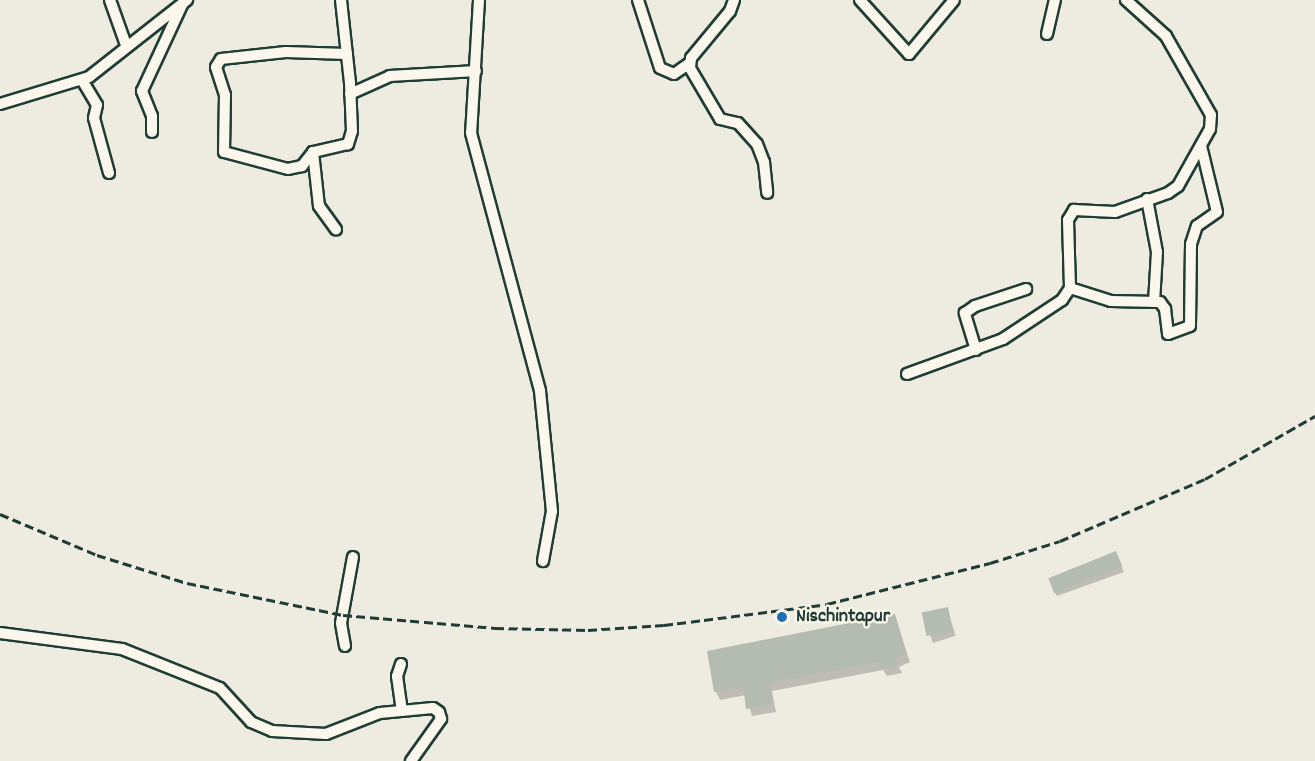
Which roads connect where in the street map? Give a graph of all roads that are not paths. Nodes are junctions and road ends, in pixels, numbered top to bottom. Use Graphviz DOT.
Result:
graph roads {
  1 [pos="110,0"];
  2 [pos="341,0"];
  3 [pos="479,0"];
  4 [pos="638,0"];
  5 [pos="734,0"];
  6 [pos="860,0"];
  7 [pos="954,0"];
  8 [pos="1055,0"];
  9 [pos="1126,0"];
  10 [pos="185,1"];
  11 [pos="1047,34"];
  12 [pos="126,45"];
  13 [pos="347,54"];
  14 [pos="690,63"];
  15 [pos="476,71"];
  16 [pos="82,80"];
  17 [pos="350,94"];
  18 [pos="0,104"];
  19 [pos="152,132"];
  20 [pos="1201,146"];
  21 [pos="313,152"];
  22 [pos="109,173"];
  23 [pos="767,193"];
  24 [pos="1147,199"];
  25 [pos="336,229"];
  26 [pos="1070,288"];
  27 [pos="1026,289"];
  28 [pos="1154,302"];
  29 [pos="976,350"];
  30 [pos="907,375"];
  31 [pos="353,557"];
  32 [pos="543,561"];
  33 [pos="0,633"];
  34 [pos="345,646"];
  35 [pos="401,664"];
  36 [pos="402,710"];
  37 [pos="411,761"];
  1 -- 12 [label="street"];
  2 -- 13 [label="street"];
  3 -- 15 [label="street"];
  4 -- 14 [label="street"];
  5 -- 14 [label="street"];
  6 -- 7 [label="street"];
  8 -- 11 [label="street"];
  9 -- 20 [label="street"];
  10 -- 12 [label="street"];
  10 -- 19 [label="street"];
  12 -- 16 [label="street"];
  13 -- 17 [label="street"];
  13 -- 21 [label="street"];
  14 -- 23 [label="street"];
  15 -- 17 [label="street"];
  15 -- 32 [label="street"];
  16 -- 18 [label="street"];
  16 -- 22 [label="street"];
  17 -- 21 [label="street"];
  20 -- 24 [label="street"];
  20 -- 28 [label="street"];
  21 -- 25 [label="street"];
  24 -- 26 [label="street"];
  24 -- 28 [label="street"];
  26 -- 28 [label="street"];
  26 -- 29 [label="street"];
  27 -- 29 [label="street"];
  29 -- 30 [label="street"];
  31 -- 34 [label="street"];
  33 -- 36 [label="street"];
  35 -- 36 [label="street"];
  36 -- 37 [label="street"];
}
